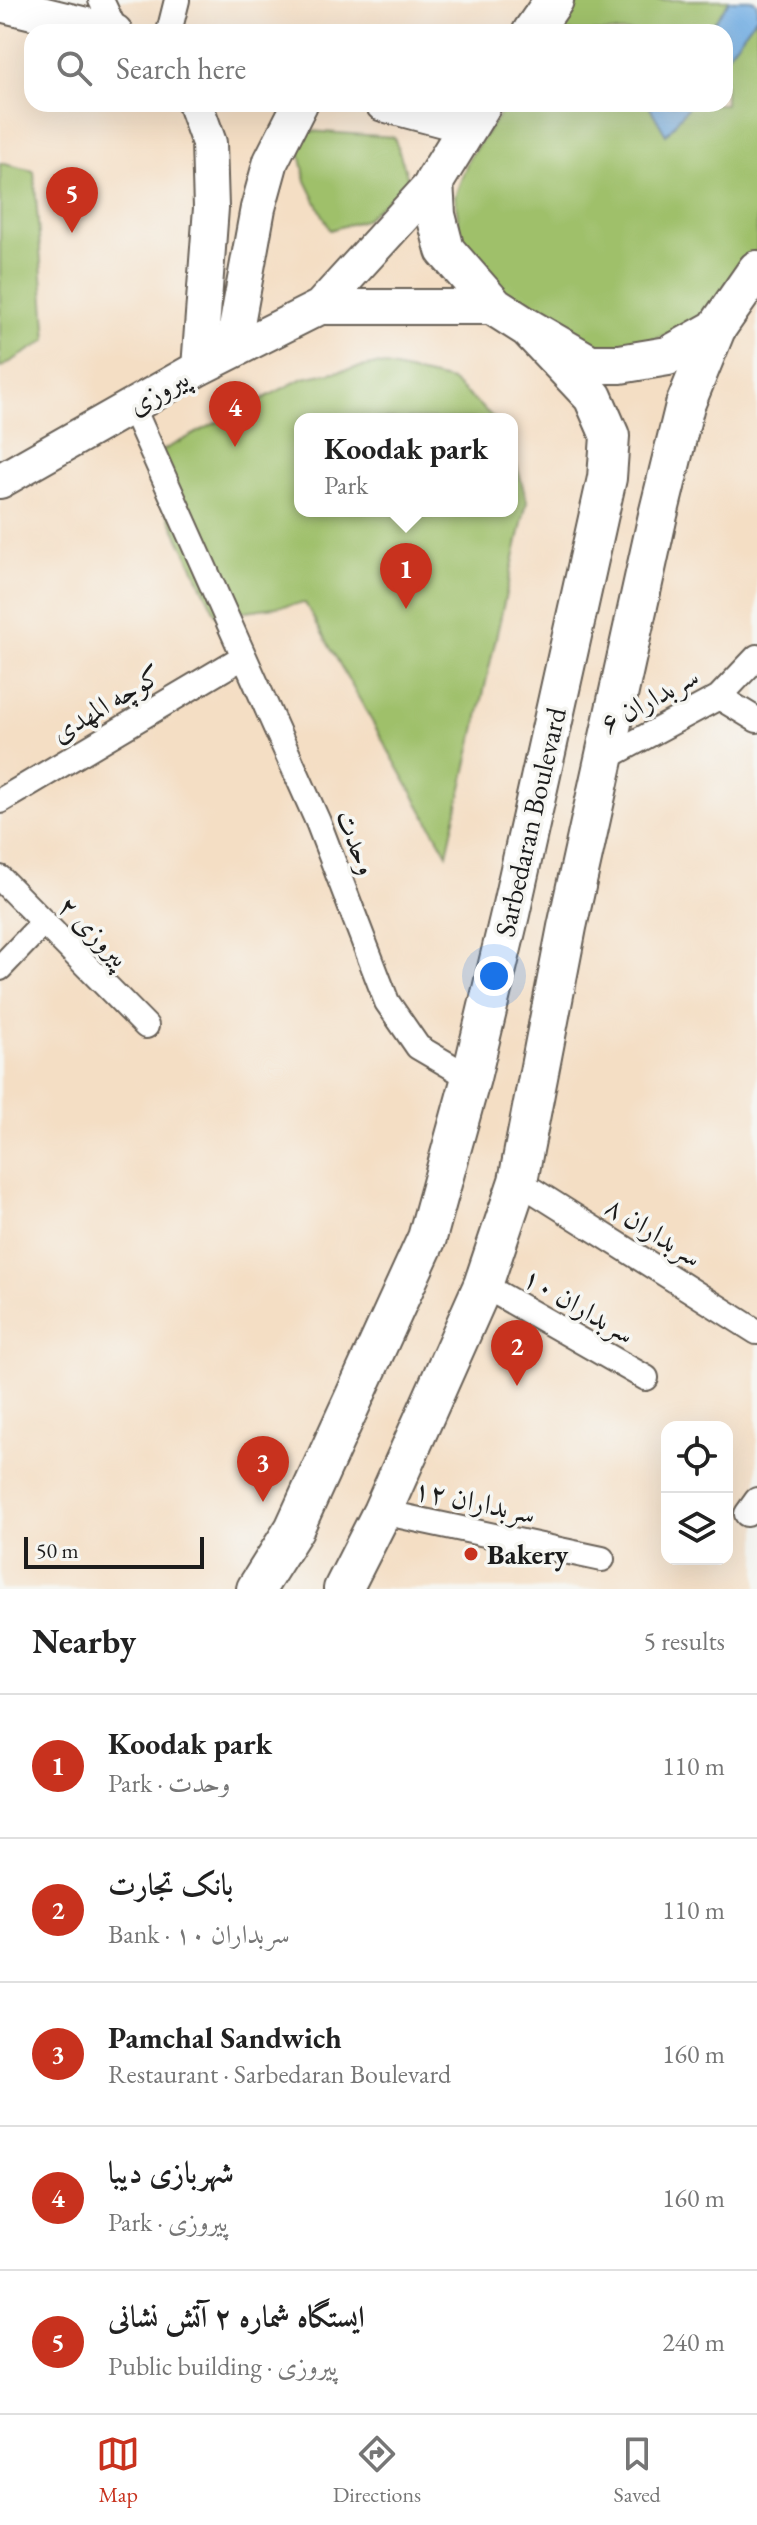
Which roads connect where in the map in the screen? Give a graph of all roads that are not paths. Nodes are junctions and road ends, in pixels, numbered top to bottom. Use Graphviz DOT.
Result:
graph roads {
  1 [pos="101,0"];
  2 [pos="177,0"];
  3 [pos="554,0"];
  4 [pos="0,4"];
  5 [pos="83,24"];
  6 [pos="112,24"];
  7 [pos="171,24"];
  8 [pos="538,24"];
  9 [pos="198,112"];
  10 [pos="296,112"];
  11 [pos="449,112"];
  12 [pos="474,115"];
  13 [pos="434,182"];
  14 [pos="757,270"];
  15 [pos="320,307"];
  16 [pos="495,307"];
  17 [pos="528,328"];
  18 [pos="716,329"];
  19 [pos="232,351"];
  20 [pos="199,368"];
  21 [pos="132,406"];
  22 [pos="0,481"];
  23 [pos="243,657"];
  24 [pos="757,657"];
  25 [pos="719,697"];
  26 [pos="757,720"];
  27 [pos="604,759"];
  28 [pos="0,801"];
  29 [pos="0,878"];
  30 [pos="510,914"];
  31 [pos="44,922"];
  32 [pos="567,927"];
  33 [pos="0,968"];
  34 [pos="146,1026"];
  35 [pos="471,1078"];
  36 [pos="518,1181"];
  37 [pos="483,1285"];
  38 [pos="757,1332"];
  39 [pos="646,1378"];
  40 [pos="382,1512"];
  41 [pos="602,1559"];
  42 [pos="256,1589"];
  43 [pos="343,1589"];
  1 -- 6 [label="street"];
  2 -- 7 [label="street"];
  3 -- 8 [label="main road"];
  4 -- 5 [label="street"];
  9 -- 20 [label="street"];
  10 -- 19 [label="street"];
  11 -- 12 [label="street"];
  12 -- 13 [label="main road"];
  13 -- 15 [label="street"];
  13 -- 16 [label="main road"];
  14 -- 18 [label="main road"];
  15 -- 16 [label="street"];
  15 -- 19 [label="street, پیروزی"];
  16 -- 17 [label="main road"];
  17 -- 18 [label="main road"];
  17 -- 30 [label="main road, Sarbedaran Boulevard"];
  18 -- 27 [label="main road, Sarbedaran Boulevard"];
  19 -- 20 [label="street, پیروزی"];
  20 -- 21 [label="street, پیروزی"];
  21 -- 22 [label="street, پیروزی"];
  21 -- 23 [label="street, وحدت"];
  23 -- 28 [label="street, کوچه المهدی"];
  23 -- 35 [label="street, وحدت"];
  24 -- 25 [label="street, سربداران ۶"];
  25 -- 26 [label="street"];
  25 -- 27 [label="street, سربداران ۶"];
  27 -- 32 [label="main road, Sarbedaran Boulevard"];
  29 -- 31 [label="street, پیروزی ۲"];
  30 -- 32 [label="main road"];
  30 -- 35 [label="main road, Sarbedaran Boulevard"];
  31 -- 33 [label="street"];
  31 -- 34 [label="street, پیروزی ۲"];
  32 -- 36 [label="main road, Sarbedaran Boulevard"];
  35 -- 42 [label="main road, Sarbedaran Boulevard"];
  36 -- 37 [label="main road, Sarbedaran Boulevard"];
  36 -- 38 [label="street, سربداران ۸"];
  37 -- 39 [label="street, سربداران ۱۰"];
  37 -- 40 [label="main road, Sarbedaran Boulevard"];
  40 -- 41 [label="street, سربداران ۱۲"];
  40 -- 43 [label="main road, Sarbedaran Boulevard"];
}
